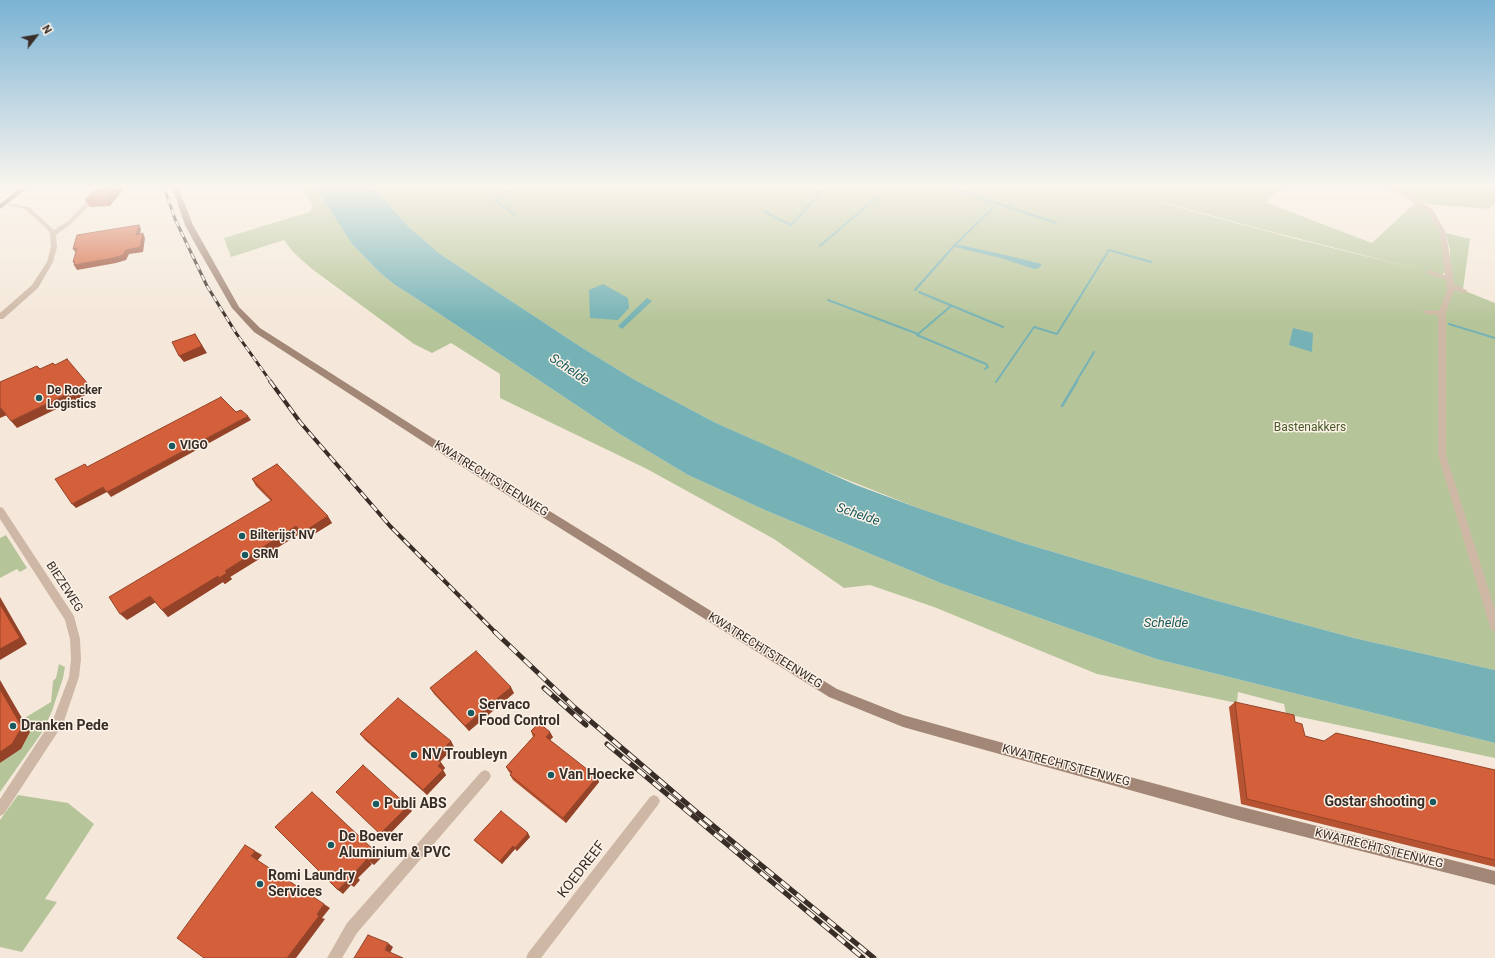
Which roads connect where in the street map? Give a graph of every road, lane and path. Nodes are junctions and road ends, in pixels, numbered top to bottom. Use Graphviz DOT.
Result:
graph roads {
  1 [pos="56,232"];
  2 [pos="194,232"];
  3 [pos="1443,232"];
  4 [pos="53,234"];
  5 [pos="1428,272"];
  6 [pos="1449,281"];
  7 [pos="1464,291"];
  8 [pos="1427,312"];
  9 [pos="1442,313"];
  10 [pos="0,318"];
  11 [pos="0,511"];
  12 [pos="1495,627"];
  13 [pos="485,776"];
  14 [pos="654,801"];
  15 [pos="0,810"];
  16 [pos="1495,878"];
  17 [pos="334,958"];
  18 [pos="533,958"];
  1 -- 4 [label="street"];
  2 -- 16 [label="street, KWATRECHTSTEENWEG"];
  3 -- 6 [label="street"];
  4 -- 10 [label="street"];
  5 -- 6 [label="street"];
  6 -- 7 [label="street"];
  6 -- 9 [label="street"];
  8 -- 9 [label="street"];
  9 -- 12 [label="street"];
  11 -- 15 [label="street, BIEZEWEG"];
  13 -- 17 [label="street"];
  14 -- 18 [label="street, KOEDREEF"];
}
